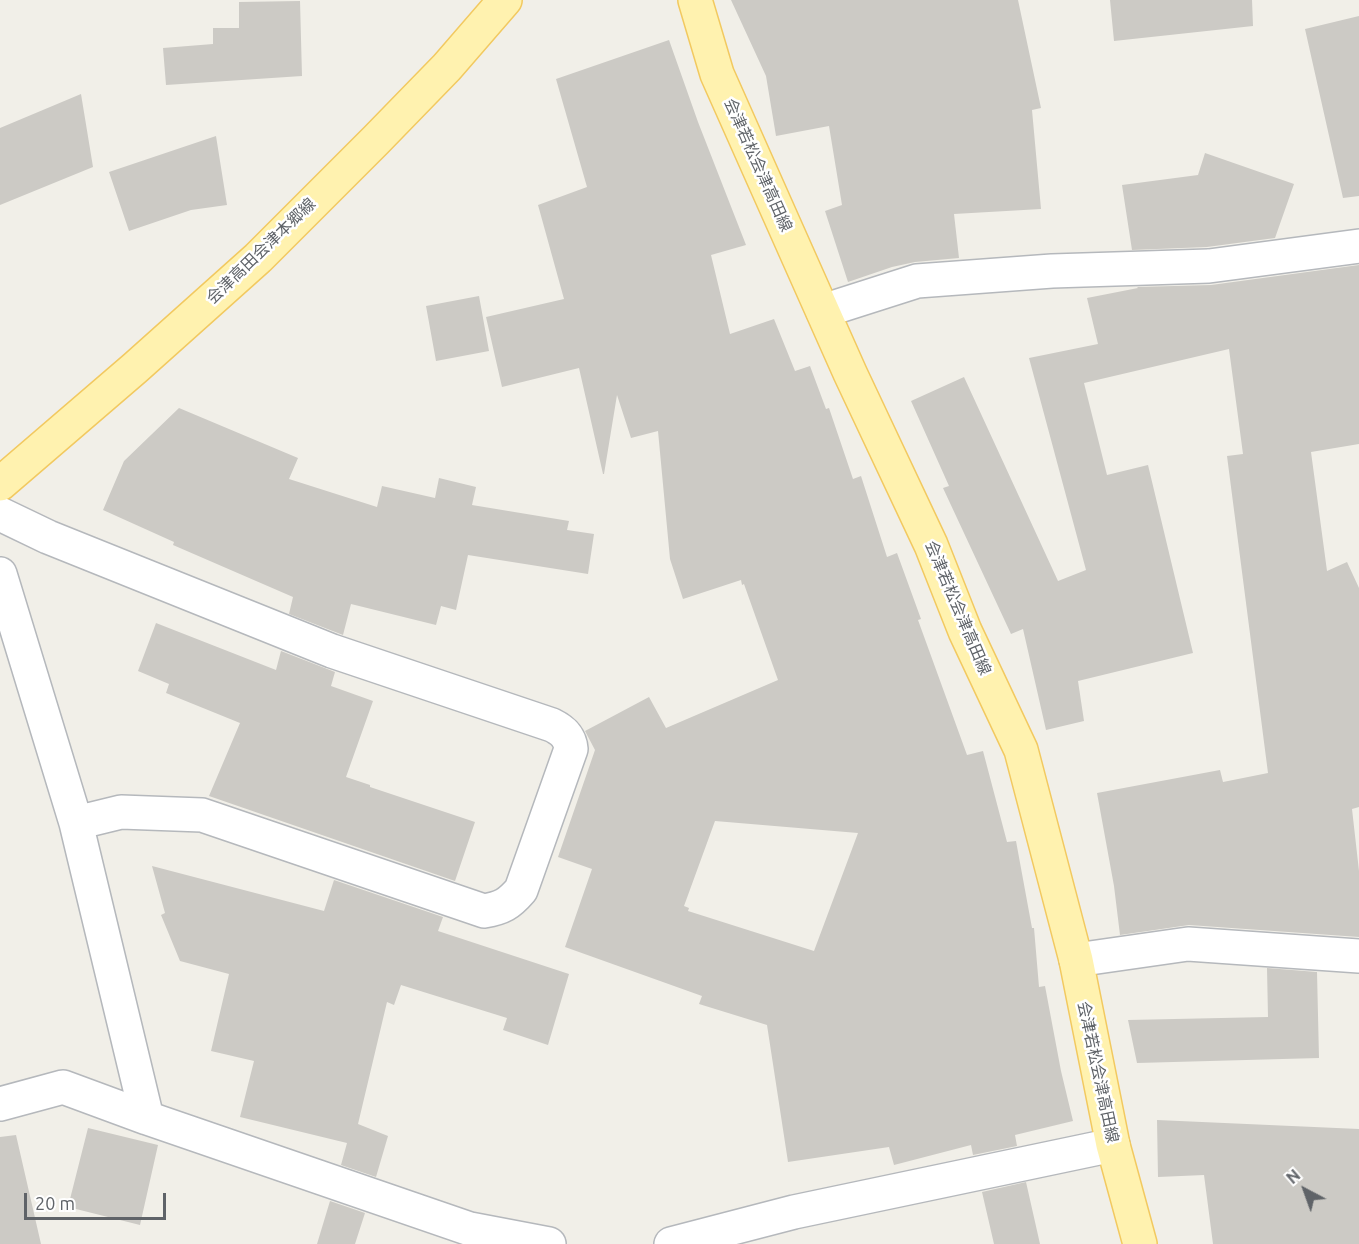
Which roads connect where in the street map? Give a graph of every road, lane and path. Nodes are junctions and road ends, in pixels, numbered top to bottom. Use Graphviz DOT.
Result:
graph roads {
  1 [pos="504,0"];
  2 [pos="695,0"];
  3 [pos="1359,246"];
  4 [pos="823,311"];
  5 [pos="0,484"];
  6 [pos="0,514"];
  7 [pos="0,574"];
  8 [pos="76,823"];
  9 [pos="1359,956"];
  10 [pos="1076,960"];
  11 [pos="0,1104"];
  12 [pos="147,1118"];
  13 [pos="1113,1145"];
  14 [pos="549,1244"];
  15 [pos="671,1244"];
  16 [pos="1140,1244"];
  1 -- 5 [label="main road, 会津高田会津本郷線"];
  2 -- 4 [label="main road, 会津若松会津高田線"];
  3 -- 4 [label="street"];
  4 -- 10 [label="main road, 会津若松会津高田線"];
  6 -- 8 [label="street"];
  7 -- 8 [label="street"];
  8 -- 12 [label="street"];
  9 -- 10 [label="street"];
  10 -- 13 [label="main road, 会津若松会津高田線"];
  11 -- 12 [label="street"];
  12 -- 14 [label="street"];
  13 -- 15 [label="street"];
  13 -- 16 [label="main road, 会津若松会津高田線"];
}
